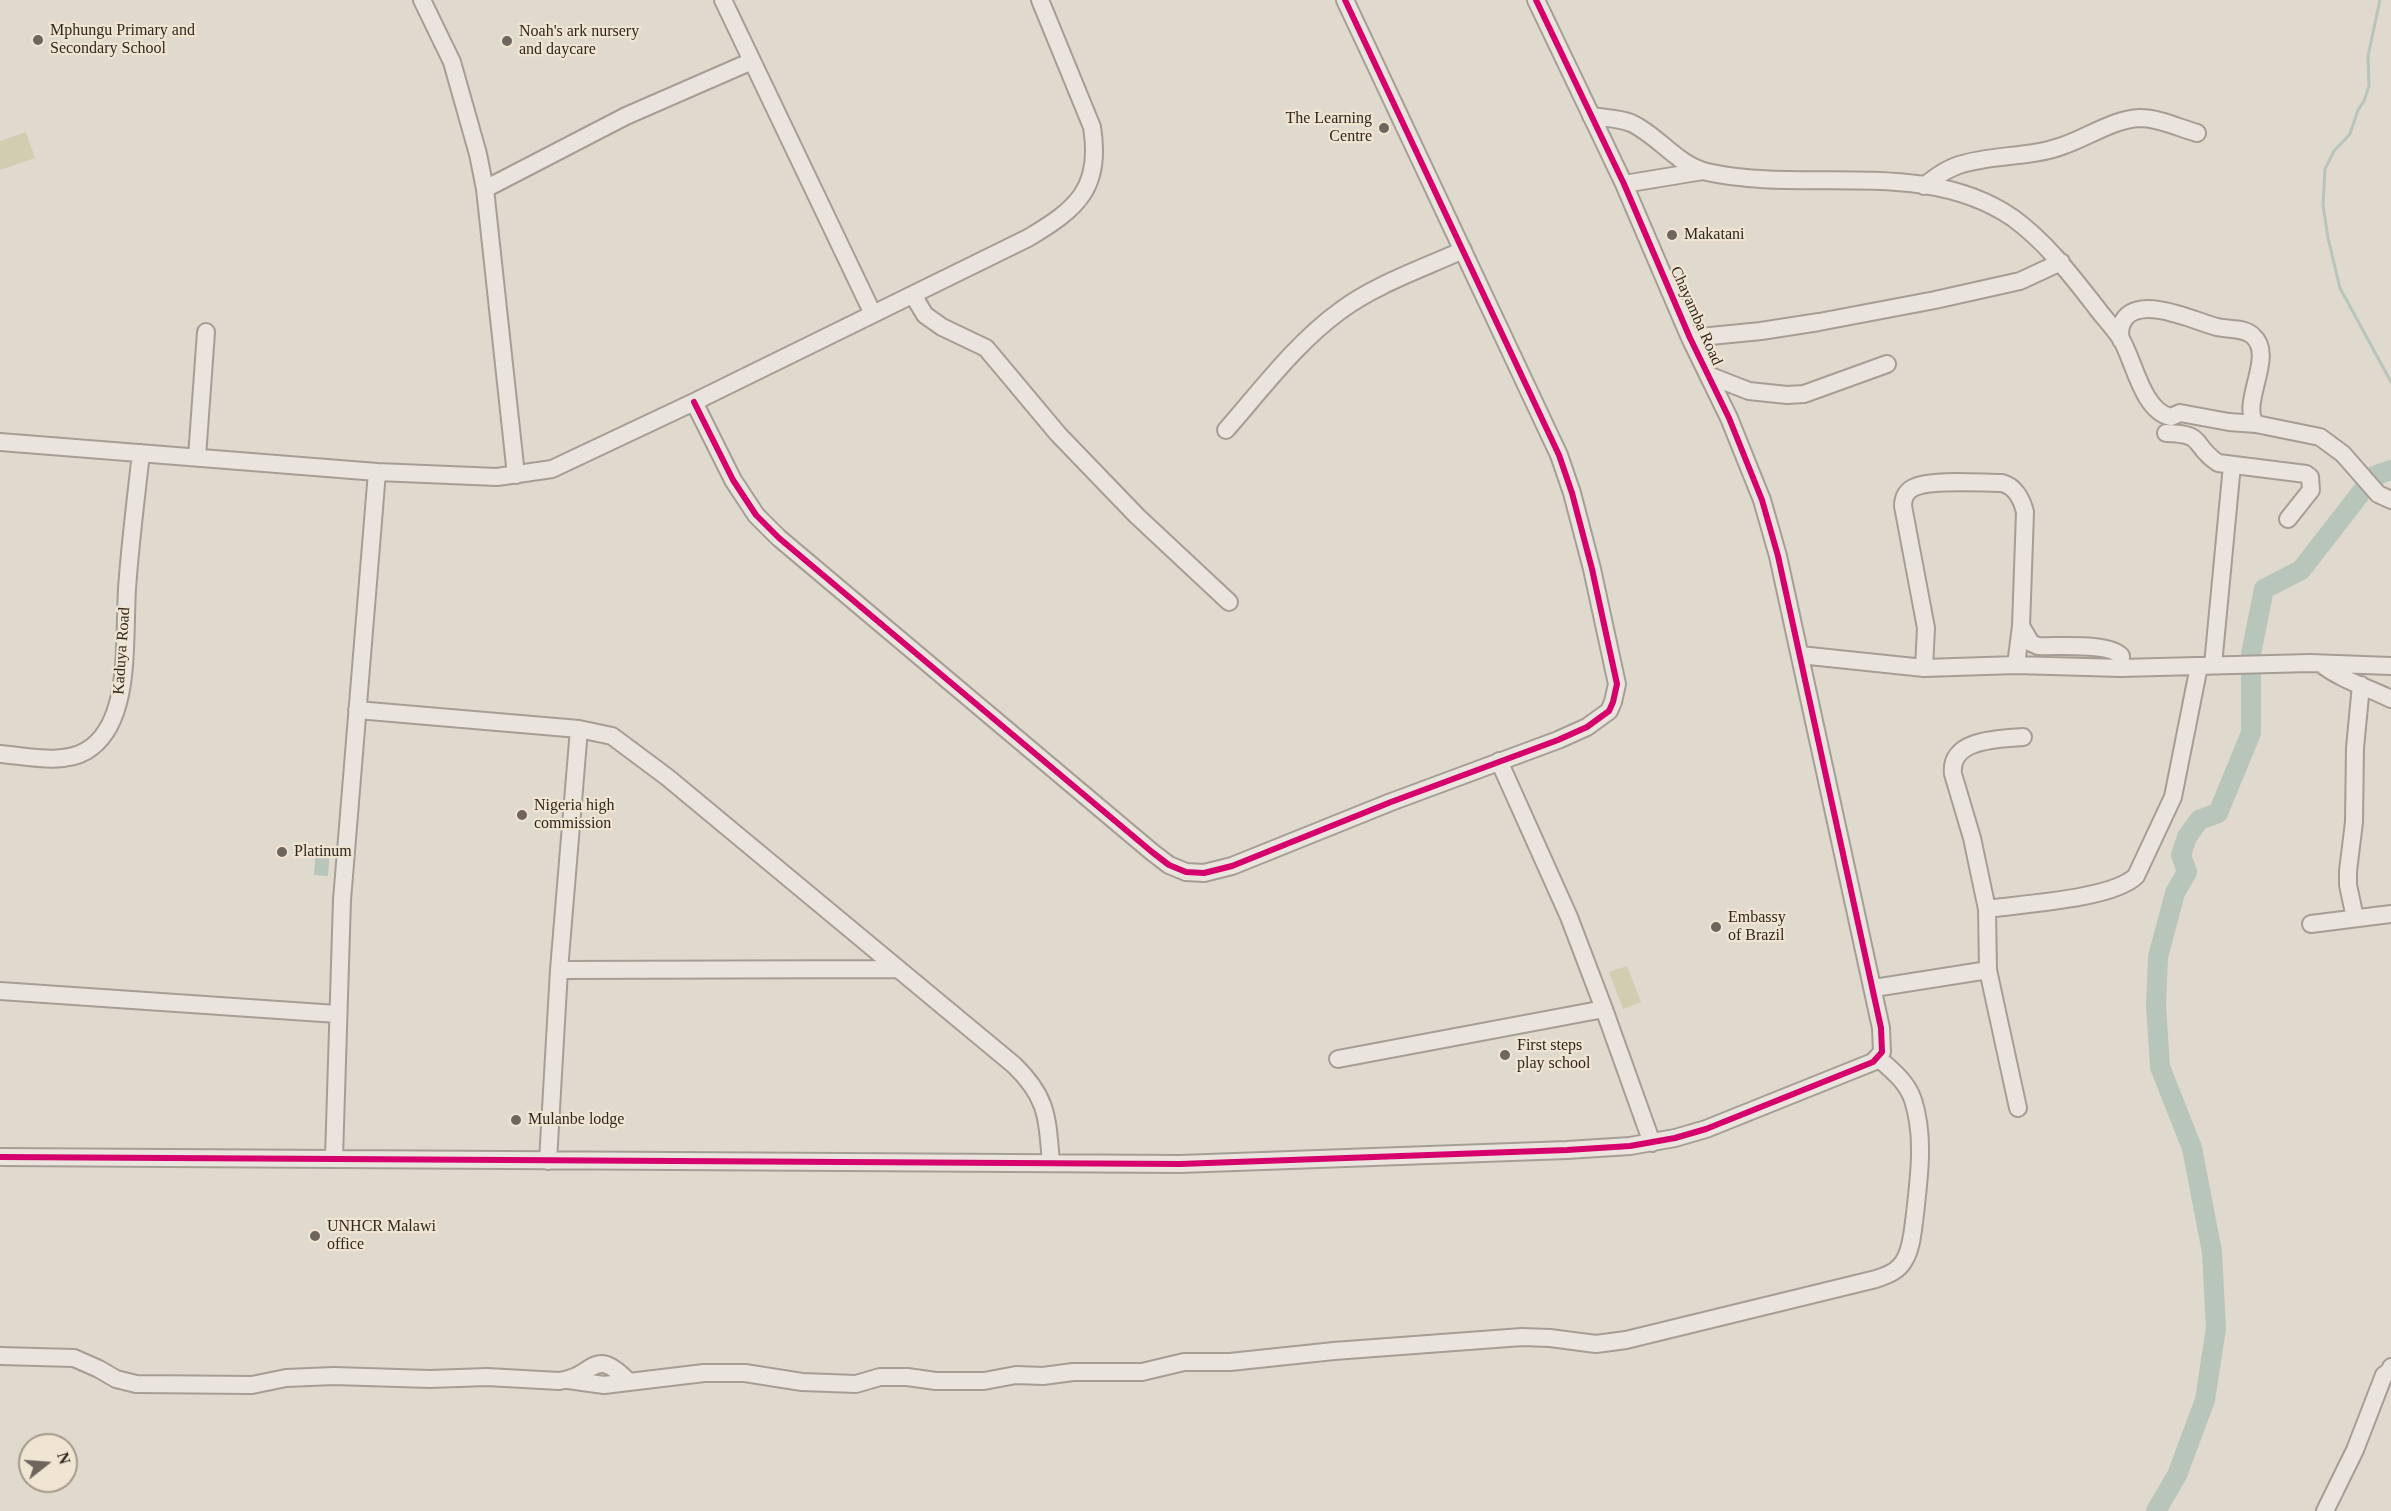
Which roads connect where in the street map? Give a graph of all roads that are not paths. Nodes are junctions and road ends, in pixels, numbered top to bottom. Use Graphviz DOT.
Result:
graph roads {
  1 [pos="422,0"];
  2 [pos="723,0"];
  3 [pos="1040,0"];
  4 [pos="1344,0"];
  5 [pos="1536,0"];
  6 [pos="752,60"];
  7 [pos="1591,116"];
  8 [pos="2197,133"];
  9 [pos="1703,171"];
  10 [pos="1624,184"];
  11 [pos="1924,186"];
  12 [pos="485,189"];
  13 [pos="1463,250"];
  14 [pos="2061,262"];
  15 [pos="913,296"];
  16 [pos="873,314"];
  17 [pos="206,332"];
  18 [pos="1690,338"];
  19 [pos="2121,340"];
  20 [pos="1887,364"];
  21 [pos="1708,375"];
  22 [pos="694,402"];
  23 [pos="2256,424"];
  24 [pos="1226,430"];
  25 [pos="2166,433"];
  26 [pos="0,442"];
  27 [pos="141,453"];
  28 [pos="197,457"];
  29 [pos="2232,465"];
  30 [pos="377,472"];
  31 [pos="516,476"];
  32 [pos="2391,500"];
  33 [pos="2288,519"];
  34 [pos="1229,602"];
  35 [pos="2021,626"];
  36 [pos="1800,655"];
  37 [pos="2321,664"];
  38 [pos="2016,665"];
  39 [pos="2206,666"];
  40 [pos="2391,666"];
  41 [pos="1924,668"];
  42 [pos="2121,668"];
  43 [pos="2361,685"];
  44 [pos="2391,699"];
  45 [pos="357,710"];
  46 [pos="579,729"];
  47 [pos="2023,736"];
  48 [pos="0,754"];
  49 [pos="1499,762"];
  50 [pos="1987,909"];
  51 [pos="2391,914"];
  52 [pos="2355,918"];
  53 [pos="2311,924"];
  54 [pos="898,969"];
  55 [pos="559,970"];
  56 [pos="1988,970"];
  57 [pos="1874,988"];
  58 [pos="0,991"];
  59 [pos="1604,1009"];
  60 [pos="338,1014"];
  61 [pos="1878,1058"];
  62 [pos="1338,1059"];
  63 [pos="2018,1108"];
  64 [pos="1652,1143"];
  65 [pos="0,1156"];
  66 [pos="334,1158"];
  67 [pos="548,1161"];
  68 [pos="1051,1163"];
  69 [pos="0,1356"];
  70 [pos="2391,1370"];
  71 [pos="2325,1511"];
  1 -- 12 [label="street"];
  2 -- 6 [label="street"];
  3 -- 15 [label="street"];
  4 -- 13 [label="street"];
  5 -- 7 [label="street, Chayamba Road"];
  6 -- 12 [label="street"];
  6 -- 16 [label="street"];
  7 -- 9 [label="street"];
  7 -- 10 [label="street, Chayamba Road"];
  8 -- 11 [label="street"];
  9 -- 10 [label="street"];
  9 -- 11 [label="street"];
  10 -- 18 [label="street, Chayamba Road"];
  11 -- 14 [label="street"];
  12 -- 31 [label="street"];
  13 -- 24 [label="street"];
  13 -- 49 [label="street"];
  14 -- 18 [label="street"];
  14 -- 19 [label="street"];
  15 -- 16 [label="street"];
  15 -- 34 [label="street"];
  16 -- 22 [label="street"];
  17 -- 28 [label="street"];
  18 -- 21 [label="street, Chayamba Road"];
  19 -- 23 [label="street"];
  19 -- 23 [label="street"];
  20 -- 21 [label="street"];
  21 -- 36 [label="street, Chayamba Road"];
  22 -- 31 [label="street"];
  22 -- 49 [label="street"];
  23 -- 32 [label="street"];
  25 -- 29 [label="street"];
  26 -- 27 [label="street"];
  27 -- 28 [label="street"];
  27 -- 48 [label="street, Kaduya Road"];
  28 -- 30 [label="street"];
  29 -- 33 [label="street"];
  29 -- 39 [label="street"];
  30 -- 31 [label="street"];
  30 -- 45 [label="street"];
  35 -- 38 [label="street"];
  35 -- 41 [label="street"];
  35 -- 42 [label="street"];
  36 -- 41 [label="street"];
  36 -- 57 [label="street, Chayamba Road"];
  37 -- 39 [label="street"];
  37 -- 40 [label="street"];
  37 -- 43 [label="street"];
  38 -- 41 [label="street"];
  38 -- 42 [label="street"];
  39 -- 42 [label="street"];
  39 -- 50 [label="street"];
  43 -- 44 [label="street"];
  43 -- 52 [label="street"];
  45 -- 46 [label="street"];
  45 -- 60 [label="street"];
  46 -- 54 [label="street"];
  46 -- 55 [label="street"];
  47 -- 50 [label="street"];
  49 -- 59 [label="street"];
  50 -- 56 [label="street"];
  51 -- 52 [label="street"];
  52 -- 53 [label="street"];
  54 -- 55 [label="street"];
  54 -- 68 [label="street"];
  55 -- 67 [label="street"];
  56 -- 57 [label="street"];
  56 -- 63 [label="street"];
  57 -- 61 [label="street, Chayamba Road"];
  58 -- 60 [label="street"];
  59 -- 62 [label="street"];
  59 -- 64 [label="street"];
  60 -- 66 [label="street"];
  61 -- 64 [label="street"];
  61 -- 69 [label="street"];
  64 -- 68 [label="street"];
  65 -- 66 [label="street"];
  66 -- 67 [label="street"];
  67 -- 68 [label="street"];
  70 -- 71 [label="street"];
}
